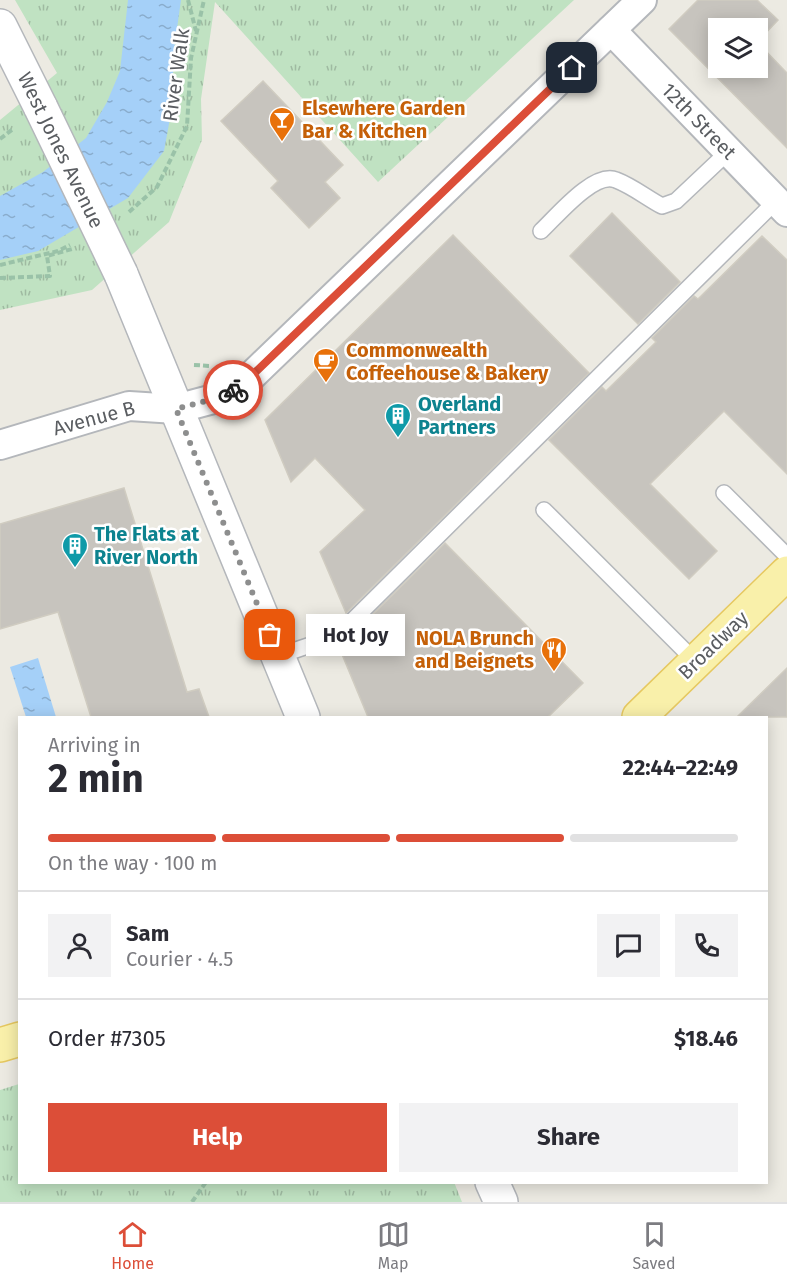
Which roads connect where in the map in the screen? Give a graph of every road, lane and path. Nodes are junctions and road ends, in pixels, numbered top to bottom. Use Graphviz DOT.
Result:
graph roads {
  1 [pos="188,0"];
  2 [pos="204,0"];
  3 [pos="642,0"];
  4 [pos="0,26"];
  5 [pos="611,30"];
  6 [pos="196,33"];
  7 [pos="13,129"];
  8 [pos="0,139"];
  9 [pos="729,152"];
  10 [pos="782,207"];
  11 [pos="120,219"];
  12 [pos="541,231"];
  13 [pos="79,240"];
  14 [pos="72,249"];
  15 [pos="0,265"];
  16 [pos="0,278"];
  17 [pos="176,409"];
  18 [pos="0,445"];
  19 [pos="724,493"];
  20 [pos="544,510"];
  21 [pos="787,556"];
  22 [pos="787,573"];
  23 [pos="278,656"];
  24 [pos="696,662"];
  25 [pos="303,716"];
  26 [pos="640,716"];
  27 [pos="18,1040"];
  28 [pos="0,1045"];
  29 [pos="205,1184"];
  30 [pos="493,1184"];
  31 [pos="192,1202"];
  32 [pos="501,1202"];
  1 -- 6 [label="path"];
  2 -- 6 [label="path, River Walk"];
  3 -- 5 [label="street, Avenue B"];
  4 -- 17 [label="street, West Jones Avenue, bridge"];
  5 -- 9 [label="street, 12th Street"];
  5 -- 17 [label="street, Avenue B"];
  6 -- 11 [label="path, River Walk"];
  7 -- 8 [label="path"];
  9 -- 10 [label="street, 12th Street"];
  9 -- 12 [label="lane"];
  10 -- 23 [label="lane"];
  13 -- 15 [label="path"];
  14 -- 16 [label="path"];
  17 -- 18 [label="street, Avenue B"];
  17 -- 23 [label="street, West Jones Avenue"];
  19 -- 21 [label="lane"];
  20 -- 24 [label="lane"];
  22 -- 24 [label="main road, Broadway"];
  23 -- 25 [label="street, West Jones Avenue"];
  24 -- 26 [label="main road, Broadway"];
  27 -- 28 [label="main road"];
  29 -- 31 [label="path"];
  30 -- 32 [label="street"];
}
